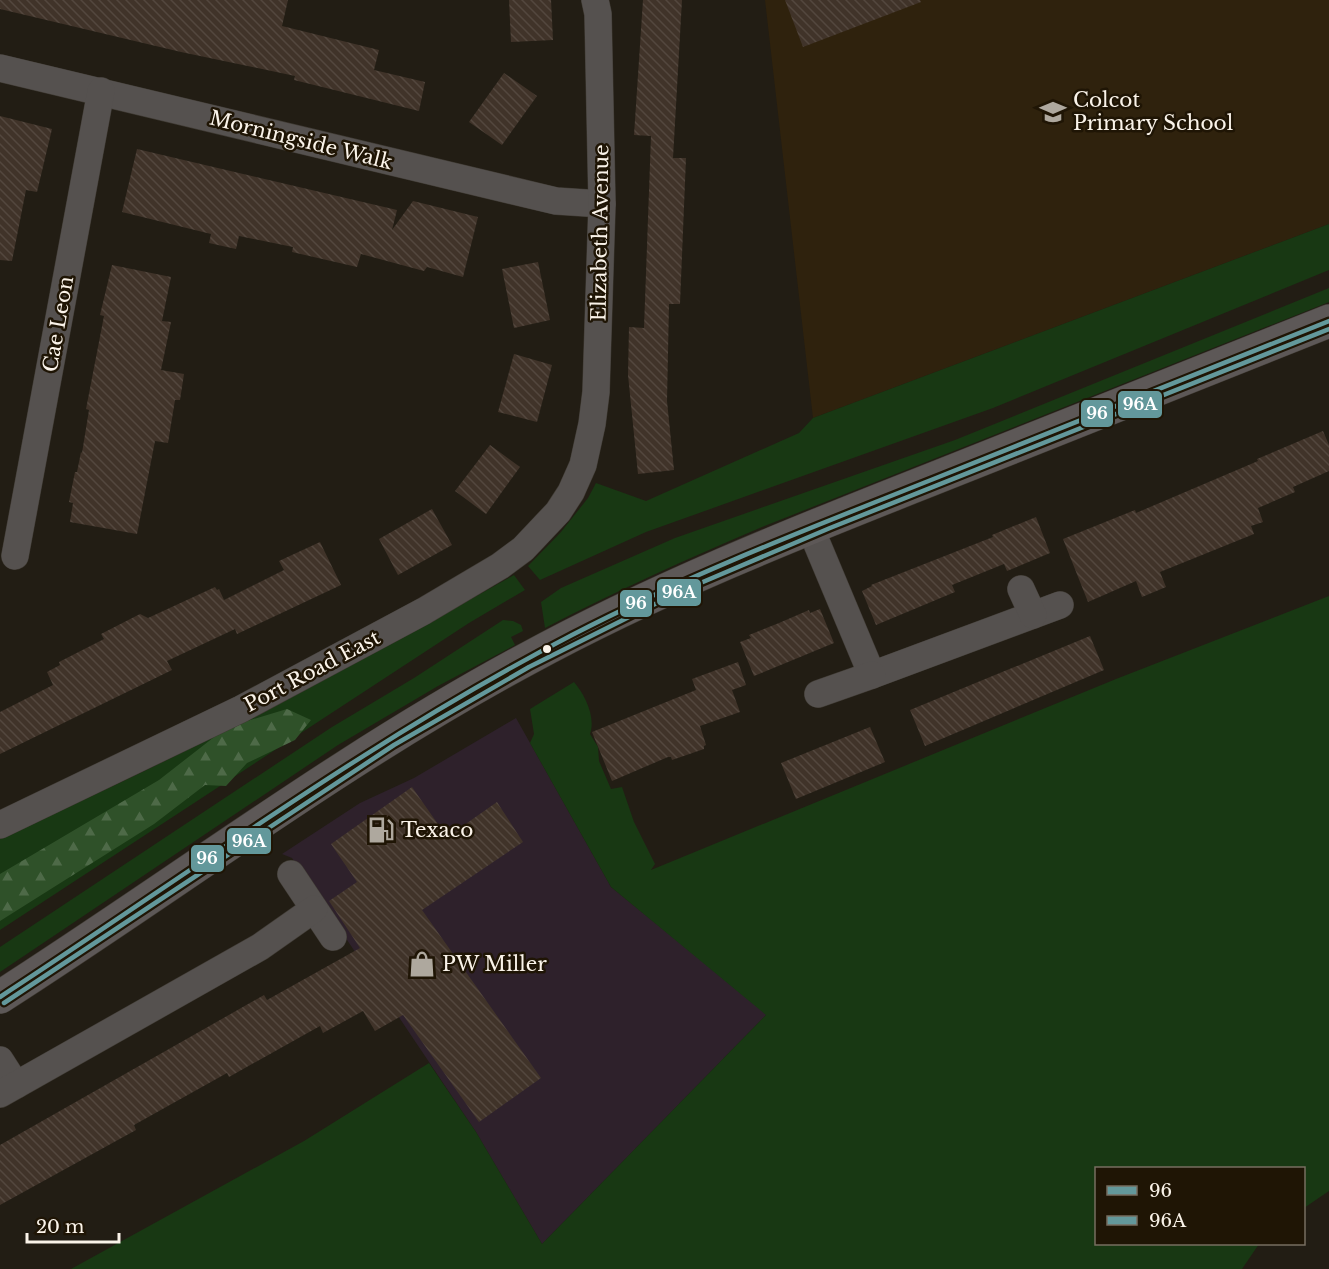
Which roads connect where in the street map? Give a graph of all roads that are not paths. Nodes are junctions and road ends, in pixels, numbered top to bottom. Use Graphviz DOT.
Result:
graph roads {
  1 [pos="595,0"];
  2 [pos="0,68"];
  3 [pos="101,91"];
  4 [pos="602,204"];
  5 [pos="1329,321"];
  6 [pos="583,465"];
  7 [pos="810,527"];
  8 [pos="15,556"];
  9 [pos="1021,589"];
  10 [pos="1060,605"];
  11 [pos="1033,615"];
  12 [pos="872,675"];
  13 [pos="818,694"];
  14 [pos="0,825"];
  15 [pos="291,874"];
  16 [pos="314,909"];
  17 [pos="333,937"];
  18 [pos="0,997"];
  19 [pos="0,1060"];
  20 [pos="8,1089"];
  1 -- 4 [label="street, Elizabeth Avenue"];
  2 -- 3 [label="street, Morningside Walk"];
  3 -- 4 [label="street, Morningside Walk"];
  3 -- 8 [label="street, Cae Leon"];
  4 -- 6 [label="street, Elizabeth Avenue"];
  5 -- 7 [label="main road"];
  6 -- 14 [label="street, Port Road East"];
  7 -- 12 [label="street"];
  7 -- 18 [label="main road"];
  9 -- 11 [label="street"];
  10 -- 11 [label="street"];
  11 -- 12 [label="street"];
  12 -- 13 [label="street"];
  15 -- 16 [label="street"];
  16 -- 17 [label="street"];
  16 -- 20 [label="street"];
  19 -- 20 [label="street"];
}
